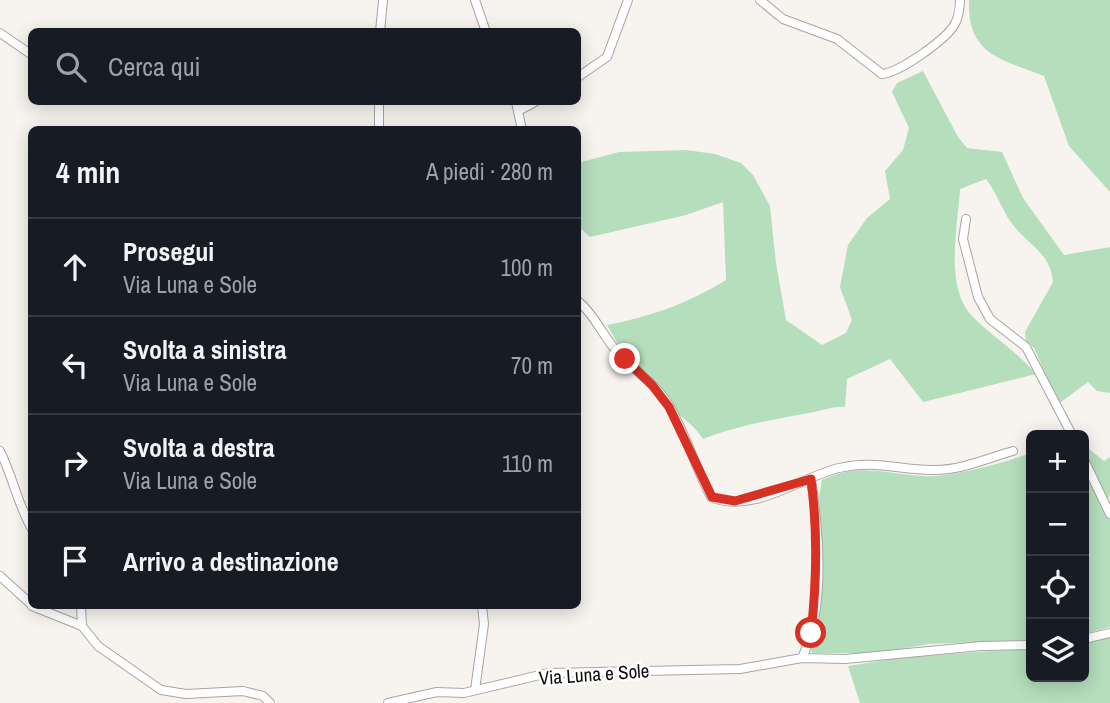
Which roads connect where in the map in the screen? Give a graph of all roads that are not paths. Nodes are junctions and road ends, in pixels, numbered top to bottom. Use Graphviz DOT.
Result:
graph roads {
  1 [pos="383,0"];
  2 [pos="475,0"];
  3 [pos="628,0"];
  4 [pos="760,0"];
  5 [pos="960,0"];
  6 [pos="380,28"];
  7 [pos="485,28"];
  8 [pos="0,33"];
  9 [pos="28,52"];
  10 [pos="581,75"];
  11 [pos="379,105"];
  12 [pos="517,105"];
  13 [pos="529,105"];
  14 [pos="518,111"];
  15 [pos="379,126"];
  16 [pos="521,126"];
  17 [pos="966,219"];
  18 [pos="581,303"];
  19 [pos="1069,430"];
  20 [pos="0,451"];
  21 [pos="1013,451"];
  22 [pos="1089,470"];
  23 [pos="811,479"];
  24 [pos="1110,514"];
  25 [pos="28,521"];
  26 [pos="0,576"];
  27 [pos="28,601"];
  28 [pos="42,609"];
  29 [pos="81,609"];
  30 [pos="482,609"];
  31 [pos="82,626"];
  32 [pos="1110,633"];
  33 [pos="1089,638"];
  34 [pos="1026,645"];
  35 [pos="802,657"];
  36 [pos="475,690"];
  37 [pos="270,703"];
  38 [pos="388,703"];
  1 -- 6 [label="street"];
  2 -- 7 [label="street"];
  3 -- 10 [label="street"];
  4 -- 5 [label="street"];
  8 -- 9 [label="street"];
  11 -- 15 [label="street"];
  12 -- 14 [label="street"];
  13 -- 14 [label="street"];
  14 -- 16 [label="street"];
  17 -- 19 [label="street"];
  18 -- 23 [label="street"];
  20 -- 25 [label="street"];
  21 -- 23 [label="street"];
  22 -- 24 [label="street"];
  23 -- 35 [label="street"];
  26 -- 27 [label="street"];
  28 -- 31 [label="street"];
  29 -- 31 [label="street"];
  30 -- 36 [label="street"];
  31 -- 37 [label="street"];
  32 -- 33 [label="street"];
  34 -- 35 [label="street, Via Luna e Sole"];
  35 -- 36 [label="street, Via Luna e Sole"];
  36 -- 38 [label="street, Via Luna e Sole"];
}
